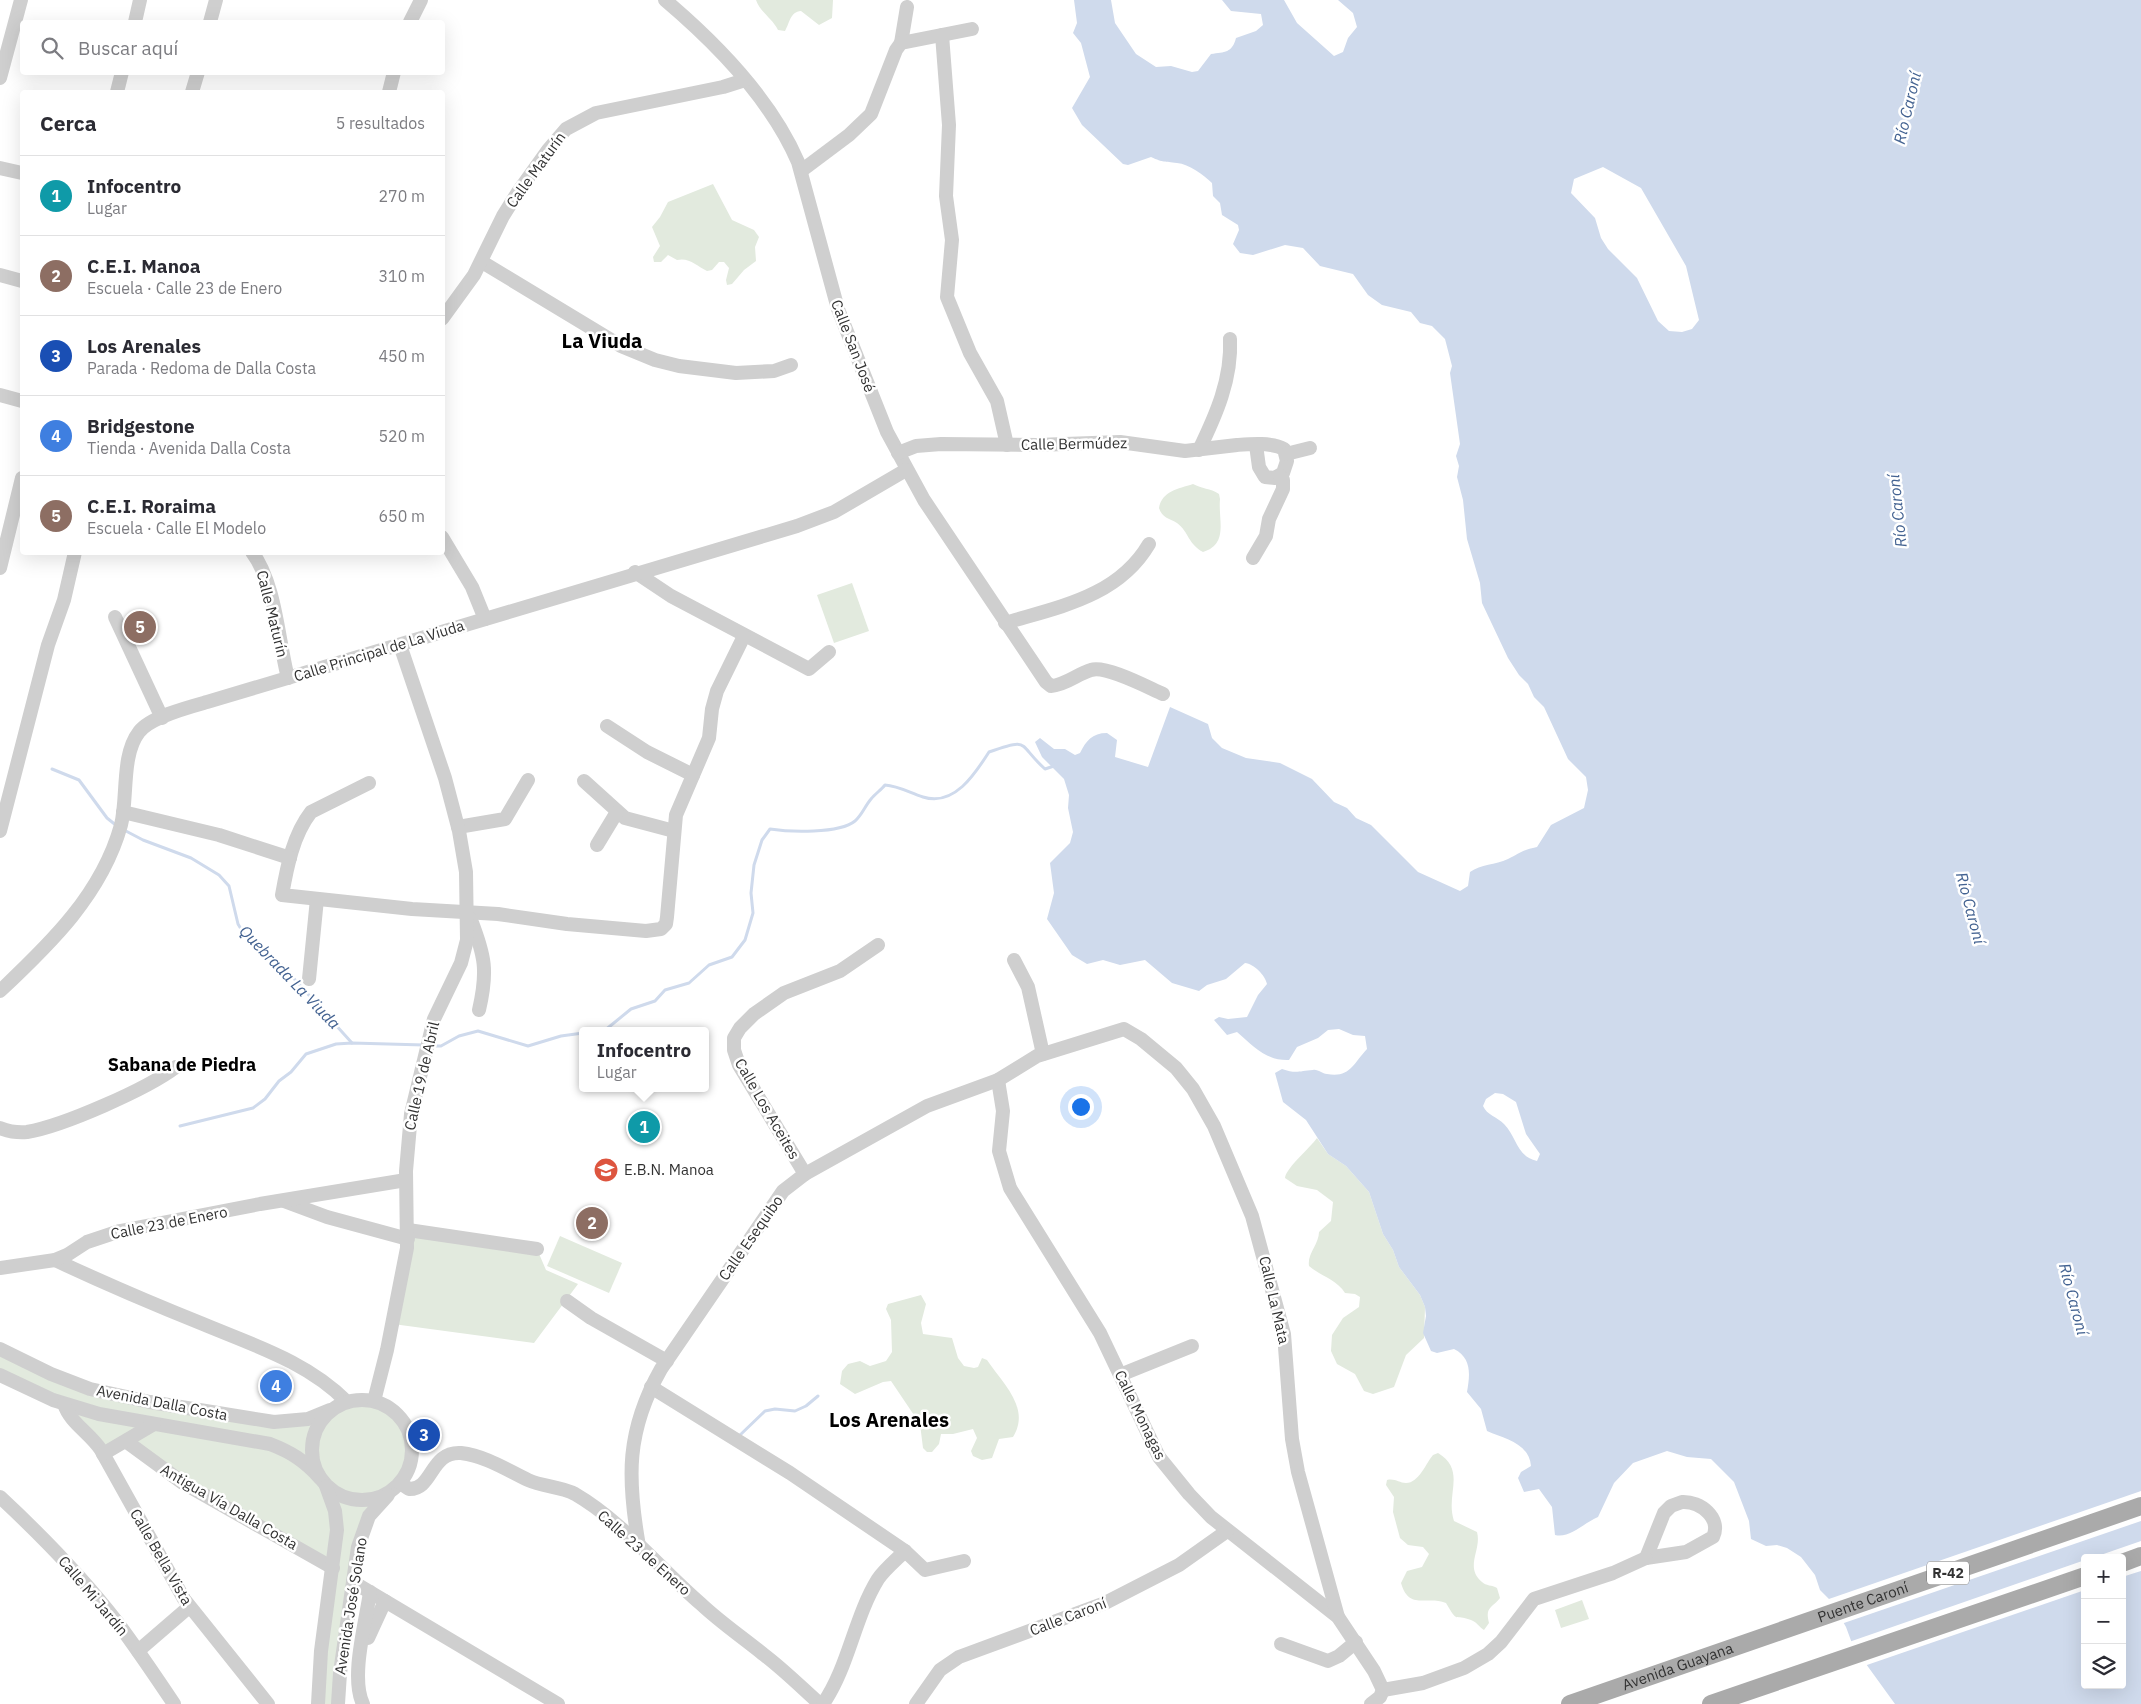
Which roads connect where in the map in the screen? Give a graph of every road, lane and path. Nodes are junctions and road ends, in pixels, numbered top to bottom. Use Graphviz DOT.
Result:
graph roads {
  1 [pos="21,0"];
  2 [pos="140,0"];
  3 [pos="216,0"];
  4 [pos="420,0"];
  5 [pos="665,0"];
  6 [pos="907,7"];
  7 [pos="135,20"];
  8 [pos="211,20"];
  9 [pos="411,20"];
  10 [pos="972,29"];
  11 [pos="937,36"];
  12 [pos="901,43"];
  13 [pos="888,74"];
  14 [pos="121,75"];
  15 [pos="197,75"];
  16 [pos="393,75"];
  17 [pos="0,78"];
  18 [pos="745,80"];
  19 [pos="118,90"];
  20 [pos="193,90"];
  21 [pos="390,90"];
  22 [pos="0,168"];
  23 [pos="801,171"];
  24 [pos="20,173"];
  25 [pos="482,262"];
  26 [pos="0,275"];
  27 [pos="20,280"];
  28 [pos="445,315"];
  29 [pos="1230,340"];
  30 [pos="791,365"];
  31 [pos="0,395"];
  32 [pos="20,400"];
  33 [pos="1007,444"];
  34 [pos="1256,445"];
  35 [pos="1310,448"];
  36 [pos="1199,450"];
  37 [pos="1283,451"];
  38 [pos="898,453"];
  39 [pos="906,470"];
  40 [pos="1280,476"];
  41 [pos="20,486"];
  42 [pos="445,541"];
  43 [pos="1149,544"];
  44 [pos="74,555"];
  45 [pos="255,555"];
  46 [pos="1254,558"];
  47 [pos="0,568"];
  48 [pos="635,572"];
  49 [pos="115,617"];
  50 [pos="485,619"];
  51 [pos="1005,623"];
  52 [pos="744,636"];
  53 [pos="400,645"];
  54 [pos="829,652"];
  55 [pos="288,678"];
  56 [pos="1163,694"];
  57 [pos="162,718"];
  58 [pos="607,726"];
  59 [pos="693,775"];
  60 [pos="528,780"];
  61 [pos="584,781"];
  62 [pos="369,784"];
  63 [pos="617,812"];
  64 [pos="122,817"];
  65 [pos="458,827"];
  66 [pos="0,831"];
  67 [pos="674,832"];
  68 [pos="597,845"];
  69 [pos="290,858"];
  70 [pos="317,899"];
  71 [pos="468,912"];
  72 [pos="878,945"];
  73 [pos="1014,960"];
  74 [pos="309,979"];
  75 [pos="0,991"];
  76 [pos="479,1010"];
  77 [pos="1119,1029"];
  78 [pos="1043,1054"];
  79 [pos="176,1067"];
  80 [pos="998,1080"];
  81 [pos="0,1128"];
  82 [pos="805,1174"];
  83 [pos="406,1180"];
  84 [pos="283,1200"];
  85 [pos="408,1234"];
  86 [pos="537,1249"];
  87 [pos="55,1260"];
  88 [pos="0,1268"];
  89 [pos="567,1301"];
  90 [pos="1192,1346"];
  91 [pos="0,1349"];
  92 [pos="667,1361"];
  93 [pos="0,1375"];
  94 [pos="1120,1375"];
  95 [pos="651,1387"];
  96 [pos="374,1401"];
  97 [pos="346,1402"];
  98 [pos="64,1404"];
  99 [pos="330,1410"];
  100 [pos="154,1424"];
  101 [pos="127,1442"];
  102 [pos="103,1454"];
  103 [pos="323,1481"];
  104 [pos="397,1486"];
  105 [pos="0,1497"];
  106 [pos="2141,1506"];
  107 [pos="1227,1531"];
  108 [pos="639,1546"];
  109 [pos="905,1551"];
  110 [pos="2141,1556"];
  111 [pos="1646,1558"];
  112 [pos="964,1561"];
  113 [pos="2126,1562"];
  114 [pos="333,1568"];
  115 [pos="2081,1577"];
  116 [pos="353,1582"];
  117 [pos="370,1592"];
  118 [pos="385,1601"];
  119 [pos="189,1607"];
  120 [pos="1338,1617"];
  121 [pos="1756,1639"];
  122 [pos="1356,1642"];
  123 [pos="1281,1644"];
  124 [pos="138,1651"];
  125 [pos="362,1652"];
  126 [pos="1382,1690"];
  127 [pos="174,1704"];
  128 [pos="268,1704"];
  129 [pos="318,1704"];
  130 [pos="338,1704"];
  131 [pos="363,1704"];
  132 [pos="558,1704"];
  133 [pos="821,1704"];
  134 [pos="916,1704"];
  135 [pos="1371,1704"];
  136 [pos="1570,1704"];
  137 [pos="1711,1704"];
  1 -- 17 [label="street"];
  2 -- 7 [label="street"];
  3 -- 8 [label="street"];
  4 -- 9 [label="street"];
  5 -- 18 [label="street, Calle San José"];
  6 -- 12 [label="street"];
  10 -- 11 [label="street"];
  11 -- 12 [label="street"];
  11 -- 13 [label="street"];
  11 -- 33 [label="street"];
  12 -- 13 [label="street"];
  13 -- 23 [label="street"];
  14 -- 19 [label="street"];
  15 -- 20 [label="street"];
  16 -- 21 [label="street"];
  18 -- 23 [label="street, Calle San José"];
  18 -- 25 [label="street, Calle Maturín"];
  22 -- 24 [label="street"];
  23 -- 38 [label="street, Calle San José"];
  25 -- 28 [label="street, Calle Maturín"];
  25 -- 30 [label="street"];
  26 -- 27 [label="street"];
  29 -- 36 [label="street"];
  31 -- 32 [label="street"];
  33 -- 36 [label="street, Calle Bermúdez"];
  33 -- 38 [label="street, Calle Bermúdez"];
  34 -- 36 [label="street, Calle Bermúdez"];
  34 -- 37 [label="street, Calle Bermúdez"];
  34 -- 40 [label="street"];
  35 -- 37 [label="street, Calle Bermúdez"];
  37 -- 40 [label="street"];
  38 -- 39 [label="street, Calle San José"];
  39 -- 48 [label="street, Calle Principal de La Viuda"];
  39 -- 51 [label="street, Calle San José"];
  40 -- 46 [label="street"];
  41 -- 47 [label="street"];
  42 -- 50 [label="street"];
  43 -- 51 [label="street"];
  44 -- 66 [label="street"];
  45 -- 55 [label="street, Calle Maturín"];
  48 -- 50 [label="street, Calle Principal de La Viuda"];
  48 -- 52 [label="street"];
  49 -- 57 [label="street"];
  50 -- 53 [label="street, Calle Principal de La Viuda"];
  51 -- 56 [label="street, Calle San José"];
  52 -- 54 [label="street"];
  52 -- 59 [label="street"];
  53 -- 55 [label="street, Calle Principal de La Viuda"];
  53 -- 65 [label="street, Calle 19 de Abril"];
  55 -- 57 [label="street, Calle Principal de La Viuda"];
  57 -- 64 [label="street, Calle Principal de La Viuda"];
  58 -- 59 [label="street"];
  59 -- 67 [label="street"];
  60 -- 65 [label="street"];
  61 -- 63 [label="street"];
  62 -- 69 [label="street"];
  63 -- 67 [label="street"];
  63 -- 68 [label="street"];
  64 -- 69 [label="street"];
  64 -- 75 [label="street, Calle Principal de La Viuda"];
  65 -- 71 [label="street, Calle 19 de Abril"];
  67 -- 71 [label="street"];
  69 -- 70 [label="street"];
  70 -- 71 [label="street"];
  70 -- 74 [label="street"];
  71 -- 76 [label="street"];
  71 -- 83 [label="street, Calle 19 de Abril"];
  72 -- 82 [label="street, Calle Los Aceites"];
  73 -- 78 [label="street"];
  77 -- 78 [label="street, Calle Esequibo"];
  77 -- 120 [label="street, Calle La Mata"];
  78 -- 80 [label="street, Calle Esequibo"];
  79 -- 81 [label="street"];
  80 -- 82 [label="street, Calle Esequibo"];
  80 -- 94 [label="street, Calle Monagas"];
  82 -- 92 [label="street, Calle Esequibo"];
  83 -- 84 [label="street, Calle 23 de Enero"];
  83 -- 85 [label="street, Calle 19 de Abril"];
  84 -- 85 [label="street"];
  84 -- 87 [label="street, Calle 23 de Enero"];
  85 -- 86 [label="street"];
  85 -- 96 [label="street, Calle 19 de Abril"];
  87 -- 88 [label="street, Calle 23 de Enero"];
  87 -- 97 [label="street"];
  89 -- 92 [label="street"];
  90 -- 94 [label="street"];
  91 -- 99 [label="street, Avenida Dalla Costa"];
  92 -- 95 [label="street, Calle Esequibo"];
  93 -- 98 [label="street, Avenida Dalla Costa"];
  94 -- 107 [label="street, Calle Monagas"];
  95 -- 108 [label="street, Calle Esequibo"];
  95 -- 109 [label="street"];
  96 -- 97 [label="street"];
  96 -- 104 [label="street"];
  97 -- 99 [label="street"];
  98 -- 100 [label="street, Avenida Dalla Costa"];
  98 -- 102 [label="street, Calle Bella Vista"];
  99 -- 103 [label="street"];
  100 -- 101 [label="street"];
  100 -- 103 [label="street, Avenida Dalla Costa"];
  101 -- 102 [label="street"];
  101 -- 114 [label="street, Antigua Vía Dalla Costa"];
  102 -- 119 [label="street, Calle Bella Vista"];
  103 -- 104 [label="street"];
  103 -- 114 [label="street, Avenida José Solano"];
  104 -- 108 [label="street, Calle 23 de Enero"];
  104 -- 116 [label="street, Avenida José Solano"];
  105 -- 124 [label="street, Calle Mi Jardín"];
  106 -- 121 [label="main road, Puente Caroní / R-42"];
  107 -- 120 [label="street, Calle Monagas"];
  107 -- 134 [label="street, Calle Caroní"];
  108 -- 133 [label="street, Calle 23 de Enero"];
  109 -- 112 [label="street"];
  109 -- 133 [label="street"];
  110 -- 113 [label="main road"];
  111 -- 111 [label="street"];
  111 -- 126 [label="street"];
  114 -- 129 [label="street, Avenida José Solano"];
  115 -- 137 [label="main road"];
  116 -- 117 [label="street"];
  116 -- 130 [label="street, Avenida José Solano"];
  117 -- 118 [label="street"];
  117 -- 125 [label="street"];
  118 -- 125 [label="street"];
  118 -- 132 [label="street"];
  119 -- 124 [label="street"];
  119 -- 128 [label="street, Calle Bella Vista"];
  120 -- 122 [label="street, Calle Monagas"];
  121 -- 136 [label="main road, Avenida Guayana / R-42"];
  122 -- 123 [label="street"];
  122 -- 126 [label="street, Calle Monagas"];
  124 -- 127 [label="street, Calle Mi Jardín"];
  125 -- 131 [label="street"];
  126 -- 135 [label="street"];
}
